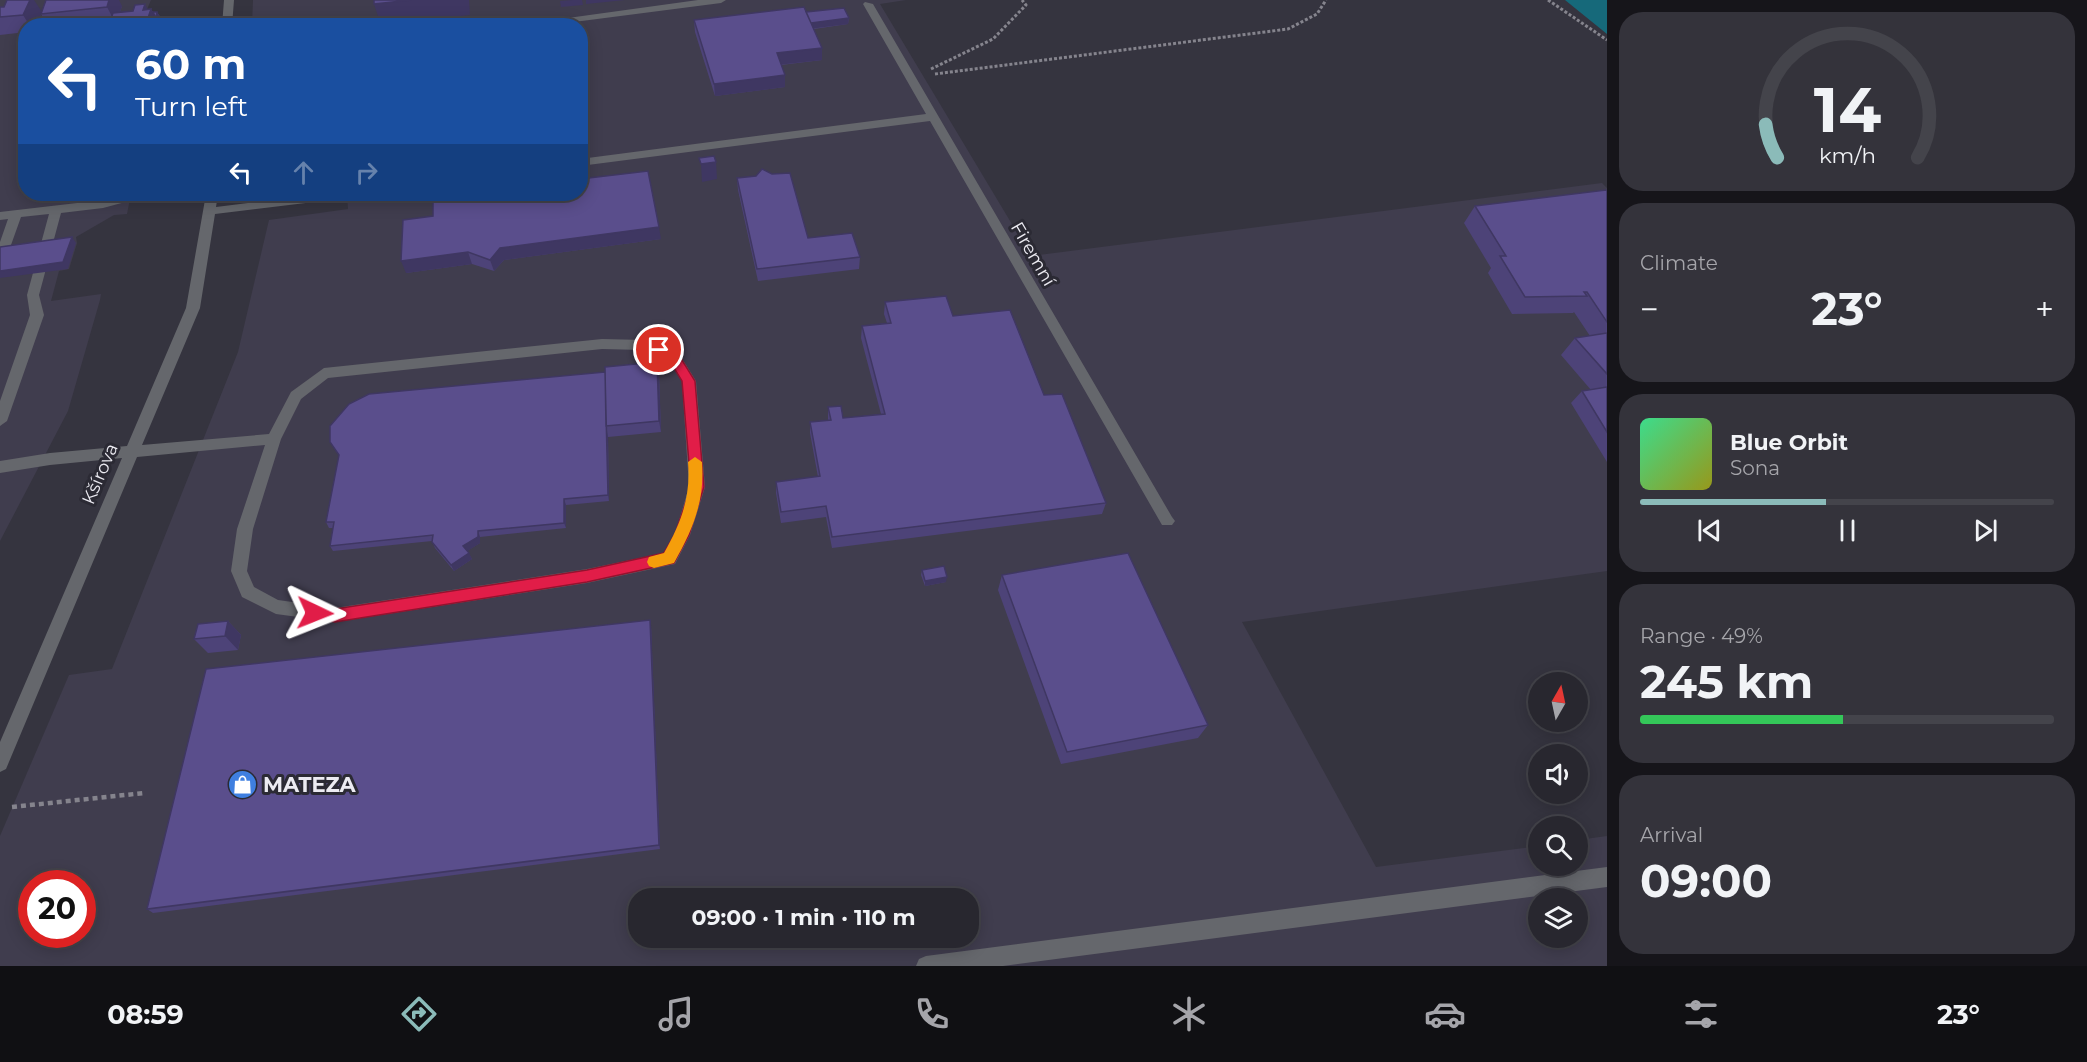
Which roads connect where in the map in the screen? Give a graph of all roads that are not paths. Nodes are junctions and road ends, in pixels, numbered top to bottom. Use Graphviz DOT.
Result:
graph roads {
  1 [pos="229,0"];
  2 [pos="721,0"];
  3 [pos="868,4"];
  4 [pos="228,18"];
  5 [pos="578,18"];
  6 [pos="932,117"];
  7 [pos="588,162"];
  8 [pos="114,201"];
  9 [pos="212,201"];
  10 [pos="291,201"];
  11 [pos="56,209"];
  12 [pos="211,211"];
  13 [pos="16,214"];
  14 [pos="0,216"];
  15 [pos="0,259"];
  16 [pos="0,421"];
  17 [pos="274,440"];
  18 [pos="130,453"];
  19 [pos="0,467"];
  20 [pos="1167,521"];
  21 [pos="0,763"];
  22 [pos="1607,877"];
  23 [pos="926,966"];
  1 -- 4 [label="street"];
  2 -- 5 [label="street"];
  3 -- 6 [label="street, Firemní"];
  6 -- 7 [label="street"];
  6 -- 20 [label="street, Firemní"];
  8 -- 11 [label="street"];
  9 -- 12 [label="street, Kšírova"];
  10 -- 12 [label="street"];
  11 -- 13 [label="street"];
  11 -- 16 [label="street"];
  12 -- 18 [label="street, Kšírova"];
  13 -- 14 [label="street"];
  13 -- 15 [label="street"];
  17 -- 17 [label="street"];
  17 -- 18 [label="street"];
  18 -- 19 [label="street"];
  18 -- 21 [label="street, Kšírova"];
  22 -- 23 [label="street"];
}
